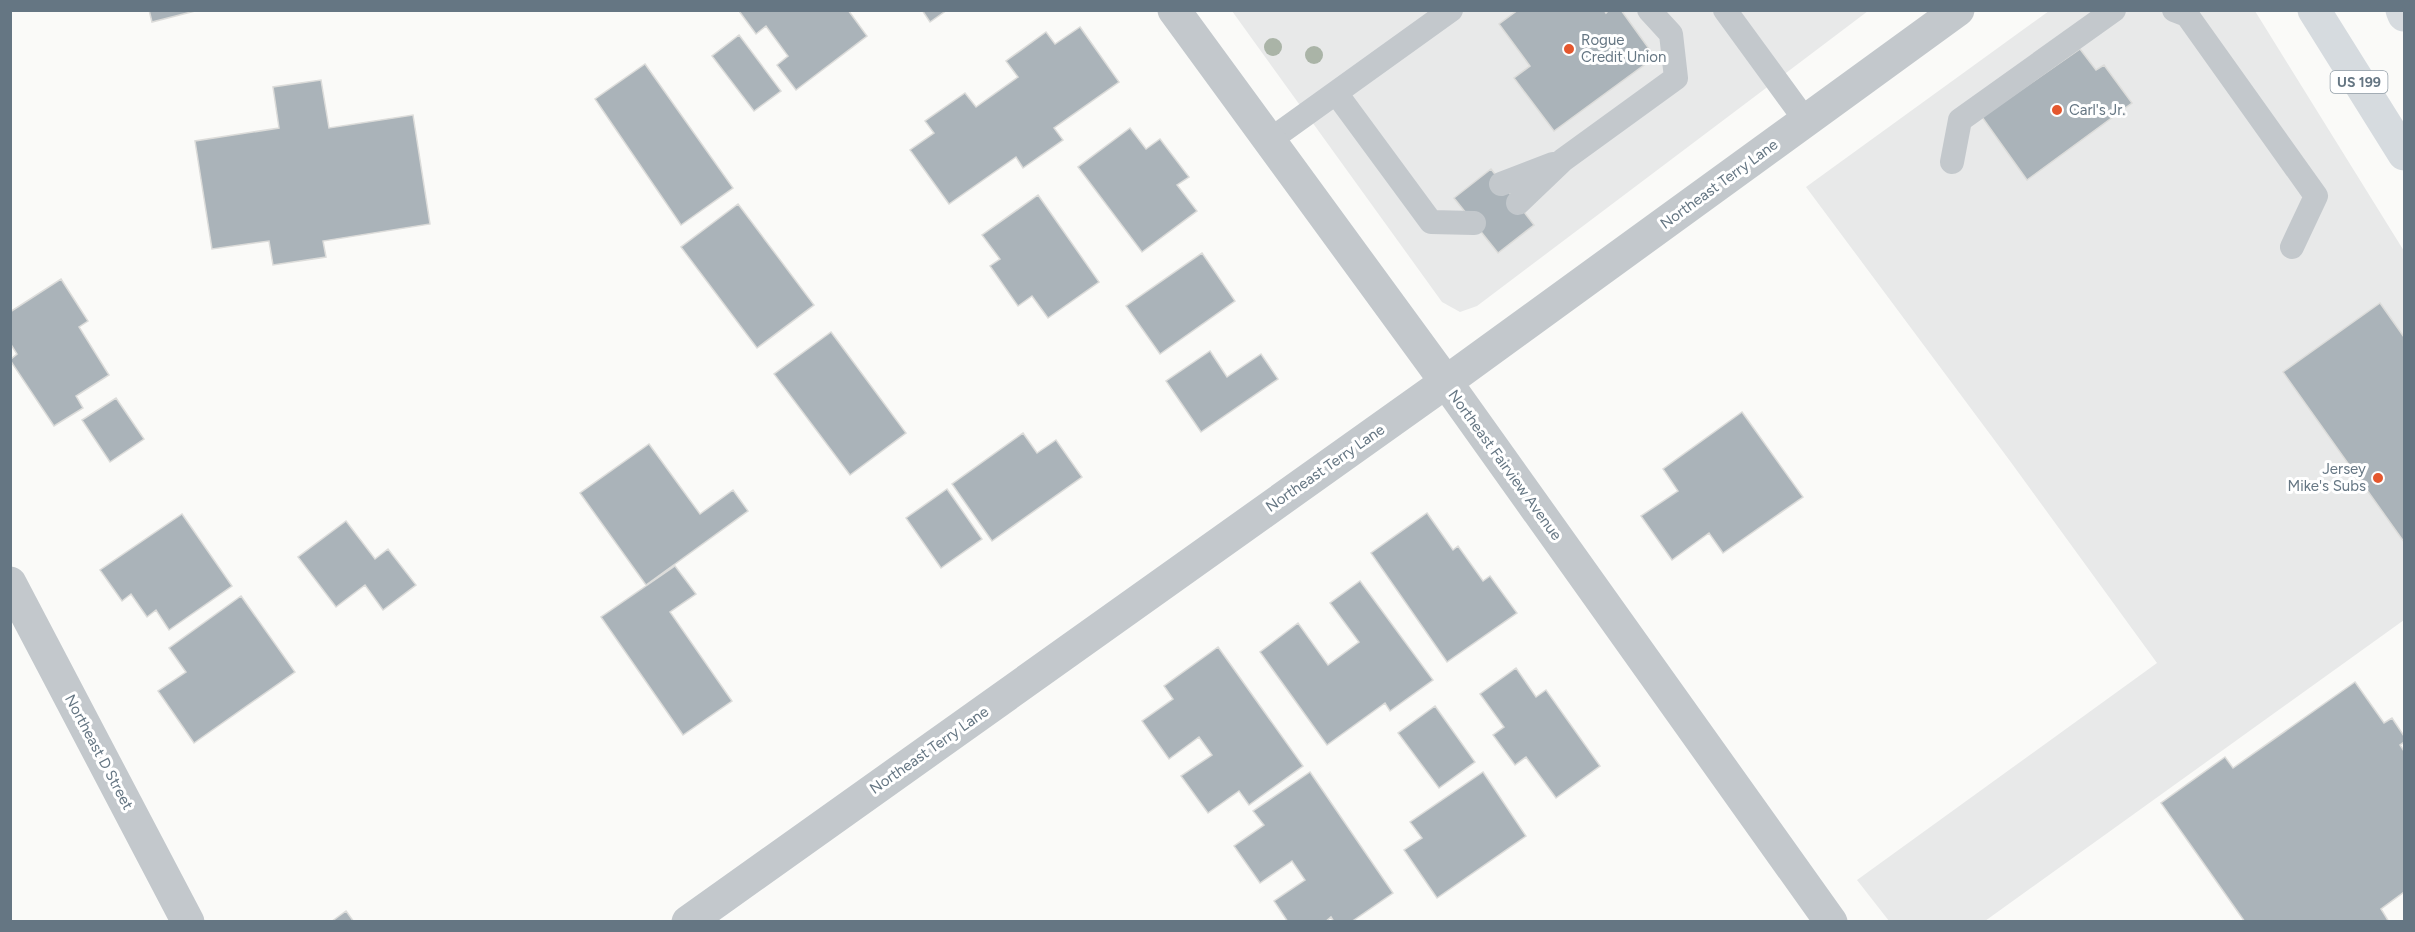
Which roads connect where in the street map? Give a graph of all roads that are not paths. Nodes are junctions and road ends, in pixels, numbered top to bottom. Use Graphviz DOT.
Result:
graph roads {
  1 [pos="1174,10"];
  2 [pos="1451,10"];
  3 [pos="1649,10"];
  4 [pos="1725,10"];
  5 [pos="1958,10"];
  6 [pos="2114,10"];
  7 [pos="2174,10"];
  8 [pos="2314,10"];
  9 [pos="2402,10"];
  10 [pos="2404,15"];
  11 [pos="1336,93"];
  12 [pos="1806,121"];
  13 [pos="1269,140"];
  14 [pos="2404,154"];
  15 [pos="1563,159"];
  16 [pos="1952,162"];
  17 [pos="1502,184"];
  18 [pos="1518,203"];
  19 [pos="1471,219"];
  20 [pos="2292,247"];
  21 [pos="1446,382"];
  22 [pos="10,583"];
  23 [pos="188,921"];
  24 [pos="688,921"];
  25 [pos="1831,921"];
  1 -- 13 [label="street, Northeast Fairview Avenue"];
  2 -- 11 [label="lane"];
  3 -- 15 [label="lane"];
  4 -- 12 [label="lane"];
  5 -- 12 [label="street, Northeast Terry Lane"];
  6 -- 16 [label="lane"];
  7 -- 20 [label="lane"];
  8 -- 14 [label="highway, US 199"];
  9 -- 10 [label="highway"];
  11 -- 13 [label="lane"];
  11 -- 19 [label="lane"];
  12 -- 21 [label="street, Northeast Terry Lane"];
  13 -- 21 [label="street, Northeast Fairview Avenue"];
  15 -- 17 [label="lane"];
  15 -- 18 [label="lane"];
  21 -- 24 [label="street, Northeast Terry Lane"];
  21 -- 25 [label="street, Northeast Fairview Avenue"];
  22 -- 23 [label="street, Northeast D Street"];
}
